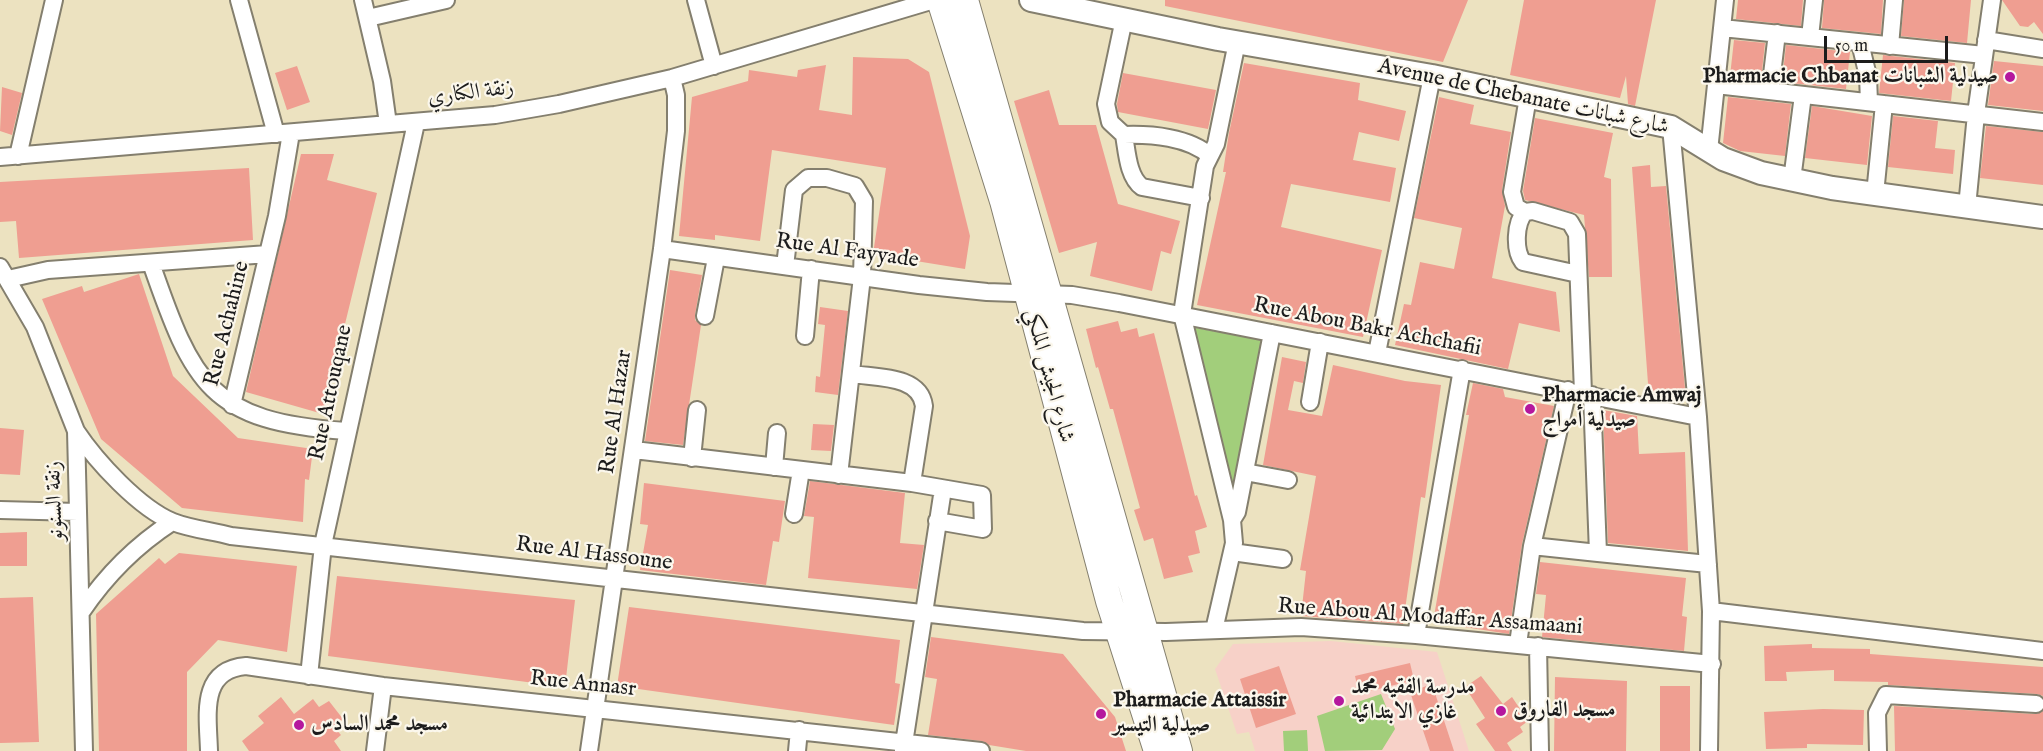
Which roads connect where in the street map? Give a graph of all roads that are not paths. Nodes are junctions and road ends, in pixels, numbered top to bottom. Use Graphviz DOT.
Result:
graph roads {
  1 [pos="54,0"];
  2 [pos="239,0"];
  3 [pos="363,0"];
  4 [pos="446,0"];
  5 [pos="696,0"];
  6 [pos="934,0"];
  7 [pos="940,0"];
  8 [pos="965,0"];
  9 [pos="1031,0"];
  10 [pos="1725,0"];
  11 [pos="1814,0"];
  12 [pos="1894,0"];
  13 [pos="1992,0"];
  14 [pos="368,18"];
  15 [pos="1124,19"];
  16 [pos="1722,28"];
  17 [pos="1777,33"];
  18 [pos="1810,37"];
  19 [pos="1237,42"];
  20 [pos="1860,43"];
  21 [pos="1890,46"];
  22 [pos="1985,47"];
  23 [pos="2043,49"];
  24 [pos="714,66"];
  25 [pos="1432,76"];
  26 [pos="672,78"];
  27 [pos="1716,85"];
  28 [pos="1770,91"];
  29 [pos="1803,95"];
  30 [pos="1528,97"];
  31 [pos="1876,103"];
  32 [pos="1976,114"];
  33 [pos="2043,122"];
  34 [pos="416,123"];
  35 [pos="388,124"];
  36 [pos="1671,127"];
  37 [pos="284,133"];
  38 [pos="1124,135"];
  39 [pos="1709,151"];
  40 [pos="18,156"];
  41 [pos="1210,156"];
  42 [pos="0,157"];
  43 [pos="1792,180"];
  44 [pos="1875,194"];
  45 [pos="1201,198"];
  46 [pos="1967,207"];
  47 [pos="1525,212"];
  48 [pos="2043,217"];
  49 [pos="662,249"];
  50 [pos="268,254"];
  51 [pos="716,258"];
  52 [pos="151,263"];
  53 [pos="785,266"];
  54 [pos="811,269"];
  55 [pos="4,273"];
  56 [pos="1578,274"];
  57 [pos="862,277"];
  58 [pos="1038,295"];
  59 [pos="1182,314"];
  60 [pos="705,316"];
  61 [pos="1272,333"];
  62 [pos="806,336"];
  63 [pos="1320,342"];
  64 [pos="1377,353"];
  65 [pos="1462,369"];
  66 [pos="852,374"];
  67 [pos="1581,393"];
  68 [pos="1310,402"];
  69 [pos="232,405"];
  70 [pos="697,410"];
  71 [pos="1698,417"];
  72 [pos="76,431"];
  73 [pos="346,431"];
  74 [pos="777,433"];
  75 [pos="633,450"];
  76 [pos="692,458"];
  77 [pos="774,467"];
  78 [pos="801,470"];
  79 [pos="1245,472"];
  80 [pos="839,475"];
  81 [pos="1288,480"];
  82 [pos="912,483"];
  83 [pos="943,489"];
  84 [pos="0,510"];
  85 [pos="78,512"];
  86 [pos="794,514"];
  87 [pos="1232,520"];
  88 [pos="937,521"];
  89 [pos="172,522"];
  90 [pos="323,545"];
  91 [pos="1532,546"];
  92 [pos="1232,552"];
  93 [pos="1598,553"];
  94 [pos="1282,559"];
  95 [pos="1708,564"];
  96 [pos="616,579"];
  97 [pos="1711,610"];
  98 [pos="82,611"];
  99 [pos="922,615"];
  100 [pos="1214,630"];
  101 [pos="1145,631"];
  102 [pos="1119,632"];
  103 [pos="1416,635"];
  104 [pos="1518,644"];
  105 [pos="1538,646"];
  106 [pos="2043,651"];
  107 [pos="1712,664"];
  108 [pos="309,676"];
  109 [pos="383,686"];
  110 [pos="2036,704"];
  111 [pos="594,709"];
  112 [pos="799,730"];
  113 [pos="904,746"];
  114 [pos="84,751"];
  115 [pos="209,751"];
  116 [pos="375,751"];
  117 [pos="589,751"];
  118 [pos="797,751"];
  119 [pos="981,751"];
  120 [pos="1157,751"];
  121 [pos="1179,751"];
  122 [pos="1540,751"];
  123 [pos="1709,751"];
  124 [pos="1878,751"];
  1 -- 40 [label="street"];
  2 -- 37 [label="street, Rue Achahine"];
  3 -- 14 [label="street"];
  4 -- 14 [label="street"];
  5 -- 24 [label="street"];
  6 -- 24 [label="street, زنقة الكناري"];
  7 -- 58 [label="main road, شارع الجيش الملكي"];
  8 -- 58 [label="main road, شارع الجيش الملكي"];
  9 -- 15 [label="street, Avenue de Chebanate شارع شبانات"];
  10 -- 16 [label="street"];
  11 -- 18 [label="street"];
  12 -- 21 [label="street"];
  13 -- 22 [label="street"];
  14 -- 35 [label="street"];
  15 -- 19 [label="street, Avenue de Chebanate شارع شبانات"];
  15 -- 38 [label="street"];
  16 -- 17 [label="street"];
  16 -- 27 [label="street"];
  17 -- 18 [label="street"];
  17 -- 28 [label="street"];
  18 -- 20 [label="street"];
  19 -- 25 [label="street, Avenue de Chebanate شارع شبانات"];
  19 -- 41 [label="street"];
  20 -- 21 [label="street"];
  20 -- 31 [label="street"];
  21 -- 22 [label="street"];
  22 -- 23 [label="street"];
  22 -- 32 [label="street"];
  24 -- 26 [label="street, زنقة الكناري"];
  25 -- 30 [label="street, Avenue de Chebanate شارع شبانات"];
  25 -- 64 [label="street"];
  26 -- 34 [label="street, زنقة الكناري"];
  26 -- 49 [label="street, Rue Al Hazar"];
  27 -- 28 [label="street"];
  27 -- 39 [label="street"];
  28 -- 29 [label="street"];
  29 -- 31 [label="street"];
  29 -- 43 [label="street"];
  30 -- 36 [label="street, Avenue de Chebanate شارع شبانات"];
  30 -- 47 [label="street"];
  31 -- 32 [label="street"];
  31 -- 44 [label="street"];
  32 -- 33 [label="street"];
  32 -- 46 [label="street"];
  34 -- 35 [label="street, زنقة الكناري"];
  34 -- 73 [label="street, Rue Attouqane"];
  35 -- 37 [label="street, زنقة الكناري"];
  36 -- 39 [label="street, Avenue de Chebanate شارع شبانات"];
  36 -- 71 [label="street"];
  37 -- 40 [label="street, زنقة الكناري"];
  37 -- 50 [label="street, Rue Achahine"];
  38 -- 41 [label="street"];
  38 -- 45 [label="street"];
  39 -- 43 [label="street, Avenue de Chebanate شارع شبانات"];
  40 -- 42 [label="street, زنقة الكناري"];
  41 -- 45 [label="street"];
  43 -- 44 [label="street, Avenue de Chebanate شارع شبانات"];
  44 -- 46 [label="street, Avenue de Chebanate شارع شبانات"];
  45 -- 59 [label="street"];
  46 -- 48 [label="street, Avenue de Chebanate شارع شبانات"];
  47 -- 56 [label="street"];
  47 -- 56 [label="street"];
  49 -- 51 [label="street, Rue Al Fayyade"];
  49 -- 75 [label="street, Rue Al Hazar"];
  50 -- 52 [label="street, Rue Achahine"];
  50 -- 69 [label="street, Rue Achahine"];
  51 -- 53 [label="street, Rue Al Fayyade"];
  51 -- 60 [label="street"];
  52 -- 55 [label="street, Rue Achahine"];
  52 -- 69 [label="street, Rue Achahine"];
  53 -- 54 [label="street, Rue Al Fayyade"];
  53 -- 57 [label="street"];
  54 -- 57 [label="street, Rue Al Fayyade"];
  54 -- 62 [label="street"];
  55 -- 72 [label="street, زنقة السنونو"];
  56 -- 67 [label="street"];
  57 -- 58 [label="street, Rue Al Fayyade"];
  57 -- 66 [label="street"];
  58 -- 59 [label="street, Rue Abou Bakr Achchafii"];
  58 -- 101 [label="main road, شارع الجيش الملكي"];
  58 -- 102 [label="main road, شارع الجيش الملكي"];
  59 -- 61 [label="street, Rue Abou Bakr Achchafii"];
  59 -- 87 [label="street"];
  61 -- 63 [label="street, Rue Abou Bakr Achchafii"];
  61 -- 79 [label="street"];
  63 -- 64 [label="street, Rue Abou Bakr Achchafii"];
  63 -- 68 [label="street"];
  64 -- 65 [label="street, Rue Abou Bakr Achchafii"];
  65 -- 67 [label="street, Rue Abou Bakr Achchafii"];
  65 -- 103 [label="street"];
  66 -- 80 [label="street"];
  66 -- 82 [label="street"];
  67 -- 71 [label="street, Rue Abou Bakr Achchafii"];
  67 -- 91 [label="street"];
  67 -- 93 [label="street"];
  69 -- 73 [label="street, Rue Achahine"];
  70 -- 76 [label="street"];
  71 -- 95 [label="street"];
  72 -- 85 [label="street, زنقة السنونو"];
  72 -- 89 [label="street, Rue Al Hassoune"];
  73 -- 90 [label="street, Rue Attouqane"];
  74 -- 77 [label="street"];
  75 -- 76 [label="street"];
  75 -- 96 [label="street, Rue Al Hazar"];
  76 -- 77 [label="street"];
  77 -- 78 [label="street"];
  78 -- 80 [label="street"];
  78 -- 86 [label="street"];
  79 -- 81 [label="street"];
  79 -- 87 [label="street"];
  80 -- 82 [label="street"];
  82 -- 83 [label="street"];
  83 -- 88 [label="street"];
  83 -- 88 [label="street"];
  84 -- 85 [label="street"];
  85 -- 98 [label="street, زنقة السنونو"];
  87 -- 92 [label="street"];
  88 -- 99 [label="street"];
  89 -- 90 [label="street, Rue Al Hassoune"];
  89 -- 98 [label="street"];
  90 -- 96 [label="street, Rue Al Hassoune"];
  90 -- 108 [label="street, Rue Attouqane"];
  91 -- 93 [label="street"];
  91 -- 104 [label="street"];
  92 -- 94 [label="street"];
  92 -- 100 [label="street"];
  93 -- 95 [label="street"];
  95 -- 97 [label="street"];
  96 -- 99 [label="street, Rue Al Hassoune"];
  96 -- 111 [label="street, Rue Al Hazar"];
  97 -- 106 [label="street"];
  97 -- 107 [label="street"];
  98 -- 114 [label="street, زنقة السنونو"];
  99 -- 102 [label="street, Rue Al Hassoune"];
  99 -- 113 [label="street"];
  100 -- 101 [label="street, Rue Abou Al Modaffar Assamaani"];
  100 -- 103 [label="street, Rue Abou Al Modaffar Assamaani"];
  101 -- 102 [label="street, Rue Al Hassoune"];
  101 -- 121 [label="main road, شارع الجيش الملكي"];
  102 -- 120 [label="main road, شارع الجيش الملكي"];
  103 -- 104 [label="street, Rue Abou Al Modaffar Assamaani"];
  104 -- 105 [label="street, Rue Abou Al Modaffar Assamaani"];
  105 -- 107 [label="street, Rue Abou Al Modaffar Assamaani"];
  105 -- 122 [label="street"];
  107 -- 123 [label="street"];
  108 -- 109 [label="street, Rue Annasr"];
  108 -- 115 [label="street, Rue Annasr"];
  109 -- 111 [label="street, Rue Annasr"];
  109 -- 116 [label="street"];
  110 -- 124 [label="street"];
  111 -- 112 [label="street, Rue Annasr"];
  111 -- 117 [label="street, Rue Al Hazar"];
  112 -- 113 [label="street, Rue Annasr"];
  112 -- 118 [label="street"];
  113 -- 119 [label="street, Rue Annasr"];
}
